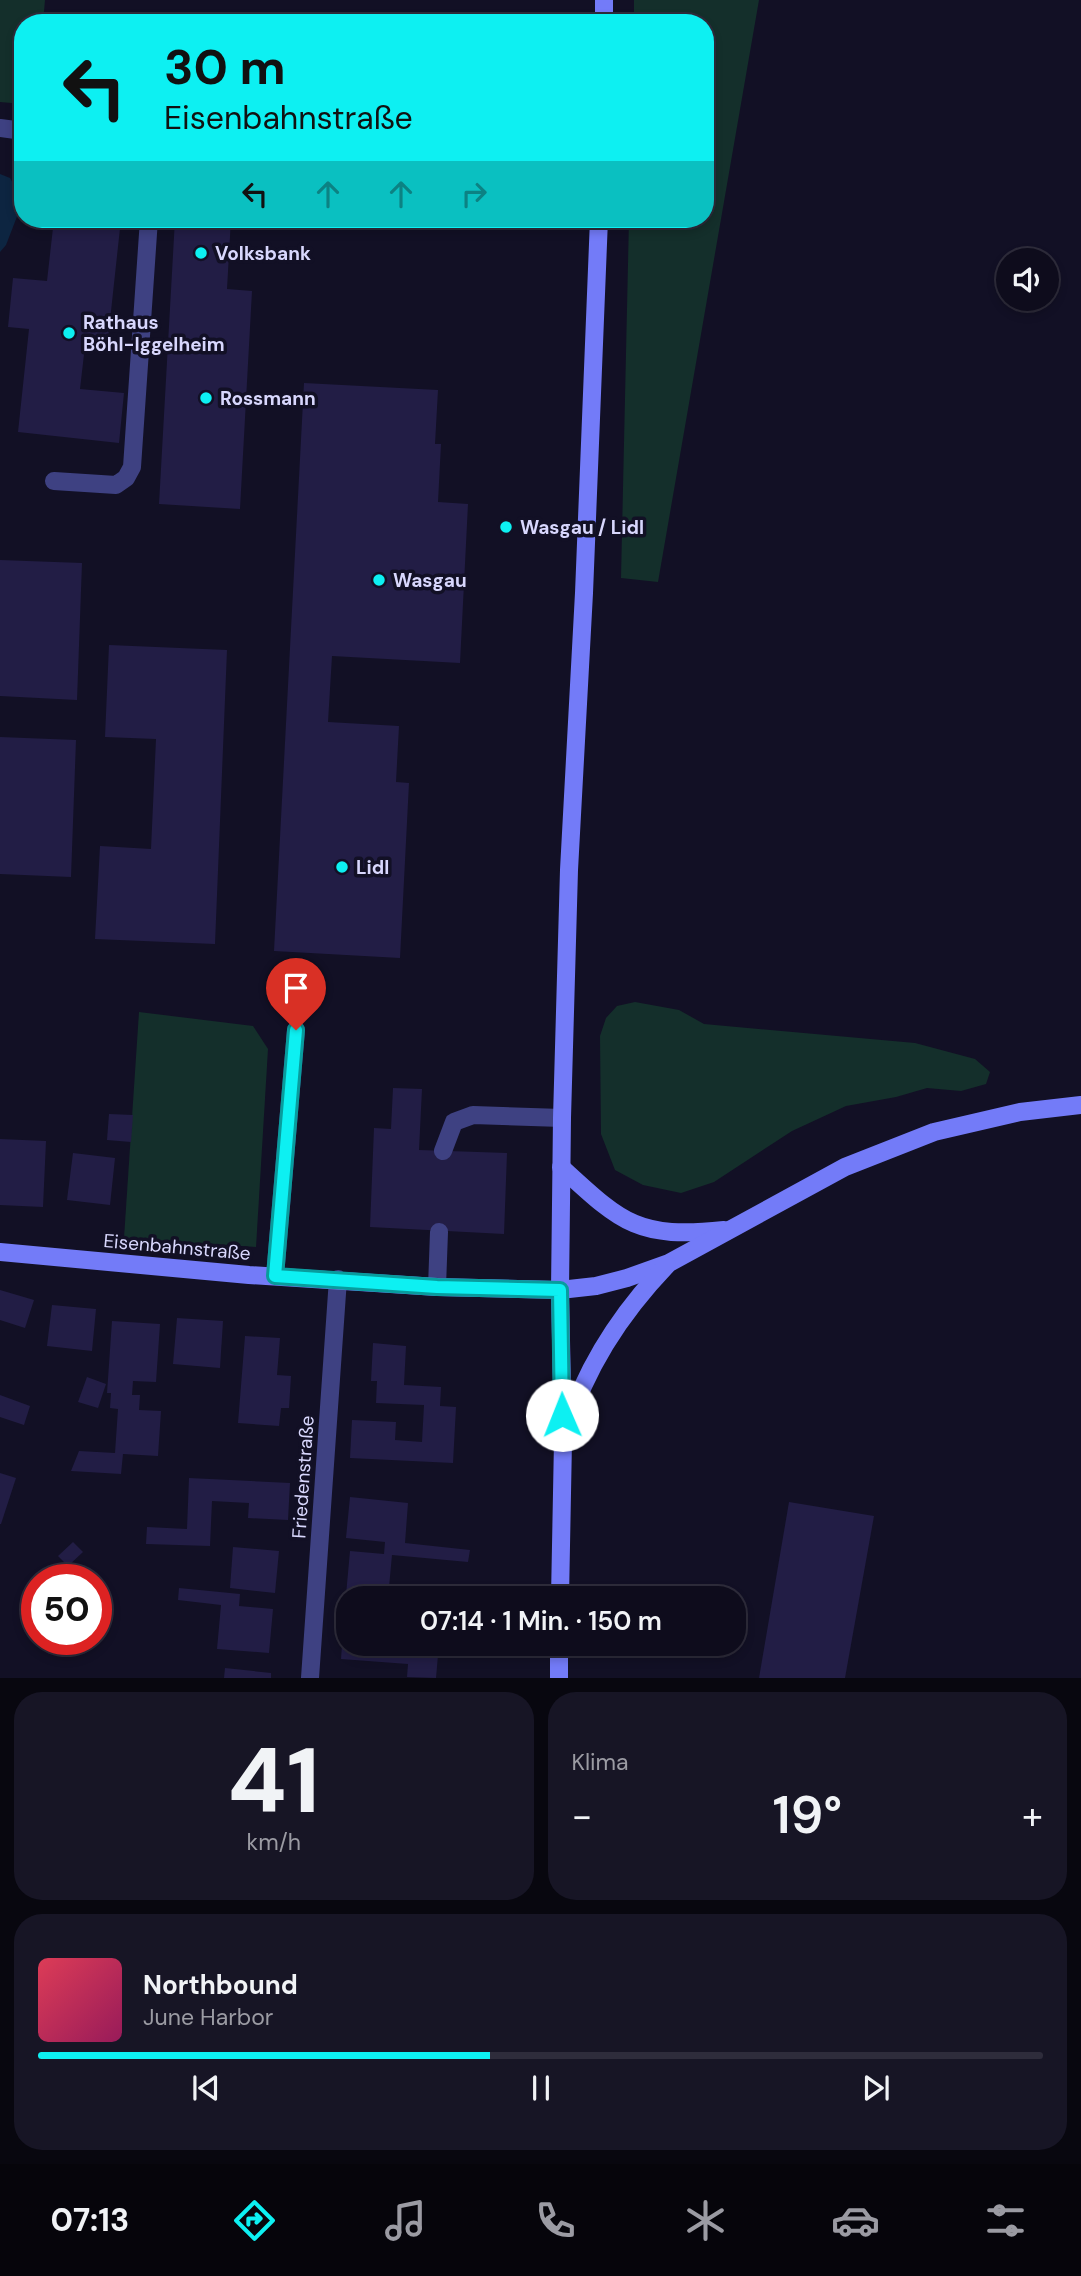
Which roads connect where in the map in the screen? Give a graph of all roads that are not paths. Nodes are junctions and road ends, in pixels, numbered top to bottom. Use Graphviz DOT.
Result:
graph roads {
  1 [pos="148,228"];
  2 [pos="599,228"];
  3 [pos="54,481"];
  4 [pos="296,1030"];
  5 [pos="1081,1105"];
  6 [pos="562,1118"];
  7 [pos="443,1151"];
  8 [pos="561,1167"];
  9 [pos="734,1229"];
  10 [pos="439,1231"];
  11 [pos="0,1252"];
  12 [pos="669,1263"];
  13 [pos="275,1276"];
  14 [pos="338,1279"];
  15 [pos="437,1287"];
  16 [pos="560,1290"];
  17 [pos="563,1441"];
  18 [pos="560,1586"];
  19 [pos="559,1656"];
  20 [pos="310,1678"];
  21 [pos="559,1678"];
  1 -- 3 [label="street"];
  2 -- 6 [label="main road"];
  4 -- 13 [label="street"];
  5 -- 9 [label="main road"];
  6 -- 7 [label="street"];
  6 -- 8 [label="main road"];
  8 -- 9 [label="main road"];
  8 -- 16 [label="main road"];
  9 -- 12 [label="main road"];
  10 -- 15 [label="street"];
  11 -- 13 [label="main road, Eisenbahnstraße"];
  12 -- 16 [label="main road, Eisenbahnstraße"];
  12 -- 17 [label="main road"];
  13 -- 14 [label="main road, Eisenbahnstraße"];
  14 -- 15 [label="main road, Eisenbahnstraße"];
  14 -- 20 [label="street, Friedenstraße"];
  15 -- 16 [label="main road, Eisenbahnstraße"];
  16 -- 17 [label="main road"];
  17 -- 18 [label="main road"];
  19 -- 21 [label="main road"];
}
